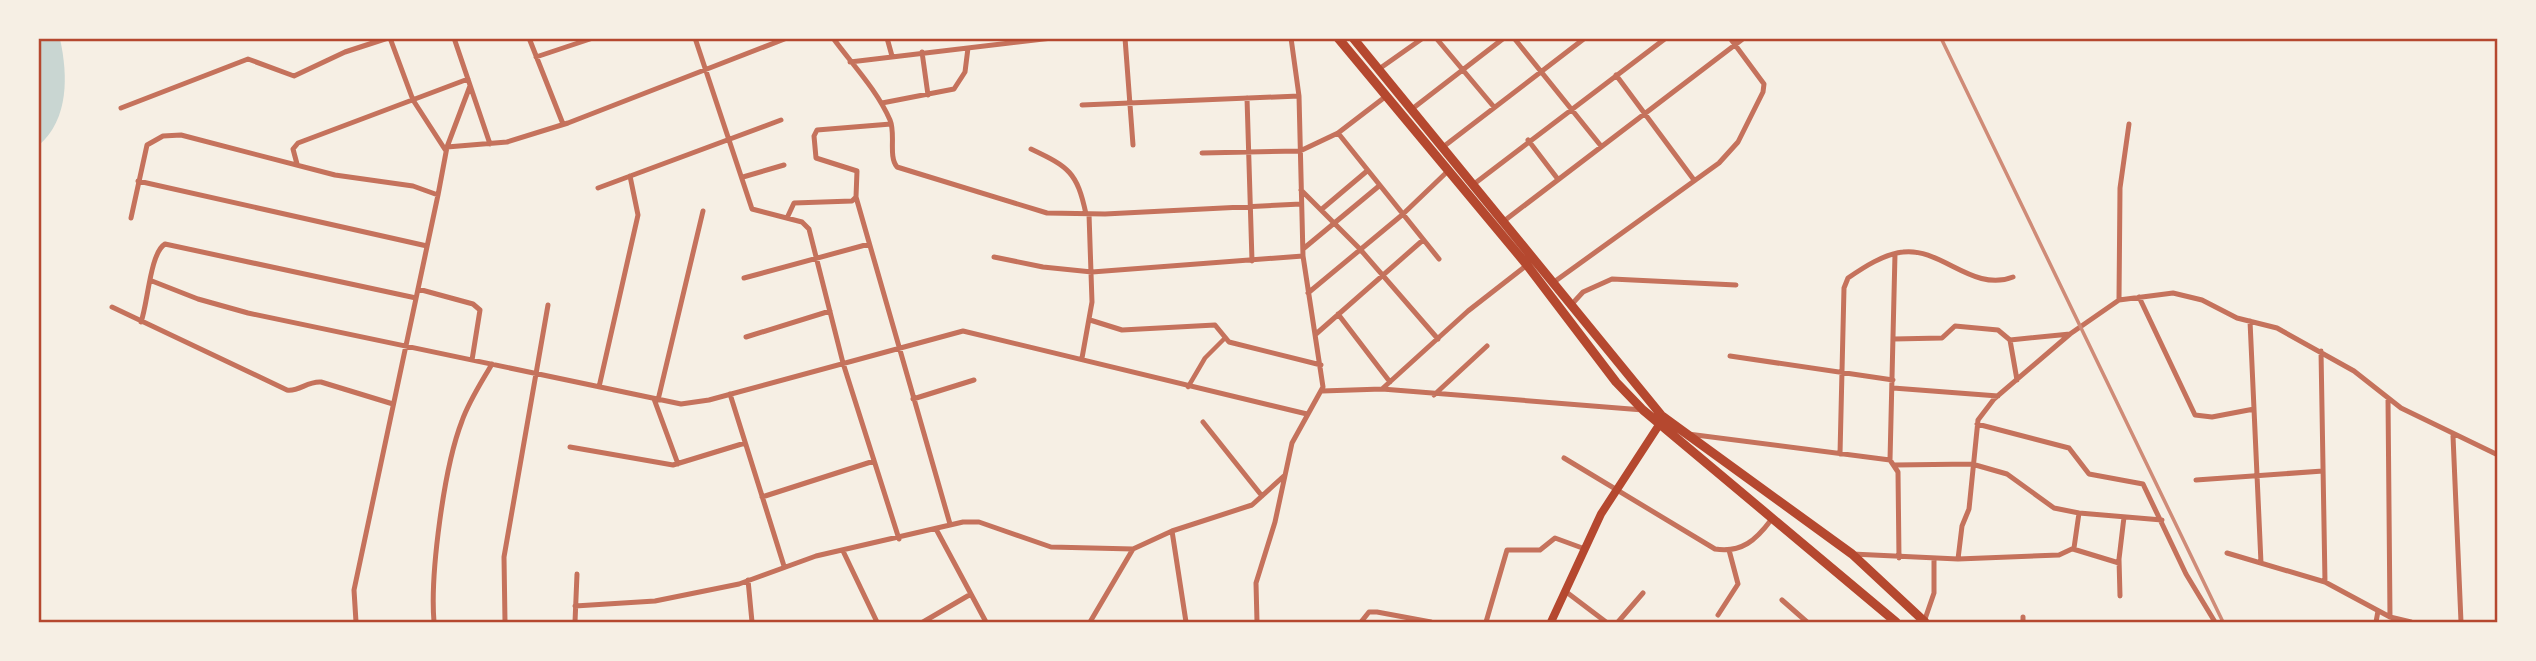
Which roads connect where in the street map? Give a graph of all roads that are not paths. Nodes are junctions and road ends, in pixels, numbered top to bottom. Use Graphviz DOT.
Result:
graph roads {
  1 [pos="389,38"];
  2 [pos="454,38"];
  3 [pos="529,38"];
  4 [pos="593,38"];
  5 [pos="695,38"];
  6 [pos="787,38"];
  7 [pos="833,38"];
  8 [pos="887,38"];
  9 [pos="957,38"];
  10 [pos="1052,38"];
  11 [pos="1125,38"];
  12 [pos="1291,38"];
  13 [pos="1338,38"];
  14 [pos="1353,38"];
  15 [pos="1423,38"];
  16 [pos="1436,38"];
  17 [pos="1504,38"];
  18 [pos="1514,38"];
  19 [pos="1585,38"];
  20 [pos="1666,38"];
  21 [pos="1730,38"];
  22 [pos="1744,38"];
  23 [pos="1019,41"];
  24 [pos="1735,45"];
  25 [pos="968,48"];
  26 [pos="957,49"];
  27 [pos="922,52"];
  28 [pos="892,56"];
  29 [pos="536,57"];
  30 [pos="850,62"];
  31 [pos="1379,69"];
  32 [pos="1462,70"];
  33 [pos="707,72"];
  34 [pos="1541,72"];
  35 [pos="1616,75"];
  36 [pos="468,79"];
  37 [pos="470,86"];
  38 [pos="928,95"];
  39 [pos="1299,96"];
  40 [pos="1385,97"];
  41 [pos="1247,98"];
  42 [pos="413,100"];
  43 [pos="1130,102"];
  44 [pos="882,103"];
  45 [pos="1082,105"];
  46 [pos="1494,107"];
  47 [pos="121,108"];
  48 [pos="1412,109"];
  49 [pos="1571,109"];
  50 [pos="1644,113"];
  51 [pos="781,120"];
  52 [pos="563,124"];
  53 [pos="891,124"];
  54 [pos="2129,124"];
  55 [pos="1338,133"];
  56 [pos="730,139"];
  57 [pos="1528,140"];
  58 [pos="490,144"];
  59 [pos="1133,145"];
  60 [pos="1601,146"];
  61 [pos="1443,147"];
  62 [pos="447,149"];
  63 [pos="1031,149"];
  64 [pos="1300,150"];
  65 [pos="1249,152"];
  66 [pos="1202,153"];
  67 [pos="297,164"];
  68 [pos="784,165"];
  69 [pos="1449,170"];
  70 [pos="1367,171"];
  71 [pos="630,176"];
  72 [pos="743,177"];
  73 [pos="1557,178"];
  74 [pos="1694,180"];
  75 [pos="138,181"];
  76 [pos="1474,184"];
  77 [pos="1379,186"];
  78 [pos="598,188"];
  79 [pos="1301,190"];
  80 [pos="438,195"];
  81 [pos="856,197"];
  82 [pos="1301,204"];
  83 [pos="1251,207"];
  84 [pos="1322,209"];
  85 [pos="703,211"];
  86 [pos="1087,214"];
  87 [pos="1402,215"];
  88 [pos="787,218"];
  89 [pos="131,219"];
  90 [pos="1504,221"];
  91 [pos="1335,223"];
  92 [pos="1423,240"];
  93 [pos="869,244"];
  94 [pos="427,246"];
  95 [pos="1360,250"];
  96 [pos="1303,253"];
  97 [pos="1895,254"];
  98 [pos="994,257"];
  99 [pos="1439,259"];
  100 [pos="817,260"];
  101 [pos="1252,261"];
  102 [pos="1527,265"];
  103 [pos="1092,272"];
  104 [pos="1382,275"];
  105 [pos="2013,277"];
  106 [pos="744,278"];
  107 [pos="152,281"];
  108 [pos="1554,282"];
  109 [pos="1736,285"];
  110 [pos="418,289"];
  111 [pos="1308,293"];
  112 [pos="2140,297"];
  113 [pos="416,298"];
  114 [pos="2119,300"];
  115 [pos="1572,304"];
  116 [pos="548,305"];
  117 [pos="112,307"];
  118 [pos="830,311"];
  119 [pos="1338,314"];
  120 [pos="1090,320"];
  121 [pos="2250,321"];
  122 [pos="141,322"];
  123 [pos="1316,334"];
  124 [pos="2070,334"];
  125 [pos="746,337"];
  126 [pos="1225,338"];
  127 [pos="1437,339"];
  128 [pos="1894,339"];
  129 [pos="2010,340"];
  130 [pos="406,346"];
  131 [pos="1487,346"];
  132 [pos="897,347"];
  133 [pos="2321,351"];
  134 [pos="1730,356"];
  135 [pos="1082,358"];
  136 [pos="472,360"];
  137 [pos="844,363"];
  138 [pos="492,364"];
  139 [pos="1321,365"];
  140 [pos="1842,371"];
  141 [pos="534,373"];
  142 [pos="974,380"];
  143 [pos="1893,380"];
  144 [pos="2017,380"];
  145 [pos="1390,382"];
  146 [pos="599,387"];
  147 [pos="1188,387"];
  148 [pos="1893,388"];
  149 [pos="1382,389"];
  150 [pos="1322,391"];
  151 [pos="730,394"];
  152 [pos="1434,395"];
  153 [pos="1998,396"];
  154 [pos="2388,398"];
  155 [pos="913,399"];
  156 [pos="656,400"];
  157 [pos="393,404"];
  158 [pos="2253,409"];
  159 [pos="1643,410"];
  160 [pos="1307,414"];
  161 [pos="1202,422"];
  162 [pos="1977,424"];
  163 [pos="1659,425"];
  164 [pos="1685,433"];
  165 [pos="2453,436"];
  166 [pos="745,443"];
  167 [pos="570,447"];
  168 [pos="1840,454"];
  169 [pos="2497,455"];
  170 [pos="1564,458"];
  171 [pos="874,461"];
  172 [pos="1893,463"];
  173 [pos="678,464"];
  174 [pos="1972,464"];
  175 [pos="2323,471"];
  176 [pos="1285,475"];
  177 [pos="2256,477"];
  178 [pos="2196,480"];
  179 [pos="1616,490"];
  180 [pos="1262,496"];
  181 [pos="762,497"];
  182 [pos="2079,513"];
  183 [pos="2124,517"];
  184 [pos="1771,520"];
  185 [pos="2162,520"];
  186 [pos="950,524"];
  187 [pos="936,529"];
  188 [pos="1172,531"];
  189 [pos="899,539"];
  190 [pos="1133,549"];
  191 [pos="1585,549"];
  192 [pos="1728,550"];
  193 [pos="2073,550"];
  194 [pos="843,551"];
  195 [pos="2227,553"];
  196 [pos="1852,554"];
  197 [pos="1899,558"];
  198 [pos="1934,558"];
  199 [pos="1958,559"];
  200 [pos="2119,563"];
  201 [pos="2261,563"];
  202 [pos="783,566"];
  203 [pos="577,574"];
  204 [pos="748,580"];
  205 [pos="2325,582"];
  206 [pos="1565,591"];
  207 [pos="1643,593"];
  208 [pos="971,594"];
  209 [pos="2120,596"];
  210 [pos="1782,600"];
  211 [pos="575,606"];
  212 [pos="2378,611"];
  213 [pos="1718,615"];
  214 [pos="2390,617"];
  215 [pos="1890,620"];
  216 [pos="356,622"];
  217 [pos="434,622"];
  218 [pos="505,622"];
  219 [pos="575,622"];
  220 [pos="752,622"];
  221 [pos="877,622"];
  222 [pos="923,622"];
  223 [pos="986,622"];
  224 [pos="1090,622"];
  225 [pos="1186,622"];
  226 [pos="1257,622"];
  227 [pos="1361,622"];
  228 [pos="1431,622"];
  229 [pos="1486,622"];
  230 [pos="1551,622"];
  231 [pos="1606,622"];
  232 [pos="1618,622"];
  233 [pos="1805,622"];
  234 [pos="1924,622"];
  235 [pos="2215,622"];
  236 [pos="2376,622"];
  237 [pos="2411,622"];
  238 [pos="2460,622"];
  1 -- 42 [label="street"];
  1 -- 47 [label="street"];
  2 -- 36 [label="street"];
  3 -- 29 [label="street"];
  4 -- 29 [label="street"];
  5 -- 33 [label="street"];
  6 -- 33 [label="street"];
  7 -- 30 [label="street"];
  8 -- 28 [label="street"];
  9 -- 26 [label="street"];
  10 -- 23 [label="street"];
  11 -- 43 [label="street"];
  12 -- 39 [label="street"];
  13 -- 40 [label="highway"];
  14 -- 31 [label="highway"];
  15 -- 31 [label="street"];
  16 -- 32 [label="street"];
  17 -- 32 [label="street"];
  18 -- 34 [label="street"];
  19 -- 34 [label="street"];
  20 -- 35 [label="street"];
  21 -- 24 [label="street"];
  22 -- 24 [label="street"];
  23 -- 25 [label="street"];
  24 -- 50 [label="street"];
  24 -- 74 [label="street"];
  25 -- 26 [label="street"];
  25 -- 38 [label="street"];
  26 -- 27 [label="street"];
  27 -- 28 [label="street"];
  27 -- 38 [label="street"];
  28 -- 30 [label="street"];
  29 -- 52 [label="street"];
  30 -- 44 [label="street"];
  31 -- 48 [label="highway"];
  32 -- 46 [label="street"];
  32 -- 48 [label="street"];
  33 -- 52 [label="street"];
  33 -- 56 [label="street"];
  34 -- 46 [label="street"];
  34 -- 49 [label="street"];
  35 -- 49 [label="street"];
  35 -- 50 [label="street"];
  36 -- 37 [label="street"];
  36 -- 42 [label="street"];
  37 -- 58 [label="street"];
  37 -- 62 [label="street"];
  38 -- 44 [label="street"];
  39 -- 41 [label="street"];
  39 -- 64 [label="street"];
  40 -- 55 [label="street"];
  40 -- 69 [label="highway"];
  41 -- 43 [label="street"];
  41 -- 65 [label="street"];
  42 -- 62 [label="street"];
  42 -- 67 [label="street"];
  43 -- 45 [label="street"];
  43 -- 59 [label="street"];
  44 -- 53 [label="street"];
  46 -- 61 [label="street"];
  48 -- 61 [label="highway"];
  49 -- 57 [label="street"];
  49 -- 60 [label="street"];
  50 -- 60 [label="street"];
  50 -- 74 [label="street"];
  51 -- 56 [label="street"];
  52 -- 58 [label="street"];
  53 -- 81 [label="street"];
  53 -- 86 [label="street"];
  54 -- 114 [label="street"];
  55 -- 64 [label="street"];
  55 -- 70 [label="street"];
  56 -- 71 [label="street"];
  56 -- 72 [label="street"];
  57 -- 73 [label="street"];
  57 -- 76 [label="street"];
  58 -- 62 [label="street"];
  60 -- 73 [label="street"];
  61 -- 76 [label="highway"];
  62 -- 80 [label="street"];
  63 -- 86 [label="street"];
  64 -- 65 [label="street"];
  64 -- 79 [label="street"];
  65 -- 66 [label="street"];
  65 -- 83 [label="street"];
  67 -- 75 [label="street"];
  67 -- 80 [label="street"];
  68 -- 72 [label="street"];
  69 -- 87 [label="street"];
  69 -- 102 [label="highway"];
  70 -- 77 [label="street"];
  70 -- 84 [label="street"];
  71 -- 78 [label="street"];
  71 -- 146 [label="street"];
  72 -- 88 [label="street"];
  73 -- 90 [label="street"];
  74 -- 108 [label="street"];
  75 -- 89 [label="street"];
  75 -- 94 [label="street"];
  76 -- 90 [label="highway"];
  77 -- 87 [label="street"];
  77 -- 91 [label="street"];
  79 -- 82 [label="street"];
  79 -- 84 [label="street"];
  80 -- 94 [label="street"];
  81 -- 88 [label="street"];
  81 -- 93 [label="street"];
  82 -- 83 [label="street"];
  82 -- 96 [label="street"];
  83 -- 86 [label="street"];
  83 -- 101 [label="street"];
  84 -- 91 [label="street"];
  85 -- 156 [label="street"];
  86 -- 103 [label="street"];
  87 -- 92 [label="street"];
  87 -- 95 [label="street"];
  88 -- 100 [label="street"];
  90 -- 108 [label="highway"];
  91 -- 95 [label="street"];
  91 -- 96 [label="street"];
  92 -- 99 [label="street"];
  92 -- 104 [label="street"];
  93 -- 100 [label="street"];
  93 -- 132 [label="street"];
  94 -- 110 [label="street"];
  95 -- 104 [label="street"];
  95 -- 111 [label="street"];
  96 -- 101 [label="street"];
  96 -- 111 [label="street"];
  97 -- 105 [label="street"];
  97 -- 128 [label="street"];
  97 -- 140 [label="street"];
  98 -- 103 [label="street"];
  100 -- 106 [label="street"];
  100 -- 118 [label="street"];
  101 -- 103 [label="street"];
  102 -- 127 [label="street"];
  102 -- 159 [label="highway"];
  103 -- 120 [label="street"];
  104 -- 119 [label="street"];
  104 -- 127 [label="street"];
  107 -- 113 [label="street"];
  107 -- 122 [label="street"];
  107 -- 130 [label="street"];
  108 -- 115 [label="highway"];
  109 -- 115 [label="street"];
  110 -- 113 [label="street"];
  110 -- 136 [label="street"];
  111 -- 123 [label="street"];
  112 -- 114 [label="street"];
  112 -- 121 [label="street"];
  112 -- 158 [label="street"];
  113 -- 130 [label="street"];
  114 -- 124 [label="street"];
  115 -- 164 [label="highway"];
  116 -- 141 [label="street"];
  117 -- 122 [label="street"];
  118 -- 125 [label="street"];
  118 -- 137 [label="street"];
  119 -- 123 [label="street"];
  119 -- 145 [label="street"];
  120 -- 126 [label="street"];
  120 -- 135 [label="street"];
  121 -- 133 [label="street"];
  121 -- 158 [label="street"];
  122 -- 157 [label="street"];
  123 -- 139 [label="street"];
  124 -- 129 [label="street"];
  124 -- 144 [label="street"];
  126 -- 139 [label="street"];
  126 -- 147 [label="street"];
  127 -- 145 [label="street"];
  128 -- 129 [label="street"];
  128 -- 143 [label="street"];
  129 -- 144 [label="street"];
  130 -- 136 [label="street"];
  130 -- 157 [label="street"];
  131 -- 152 [label="street"];
  132 -- 135 [label="street"];
  132 -- 137 [label="street"];
  132 -- 155 [label="street"];
  133 -- 154 [label="street"];
  133 -- 175 [label="street"];
  134 -- 140 [label="street"];
  135 -- 147 [label="street"];
  136 -- 138 [label="street"];
  137 -- 151 [label="street"];
  137 -- 171 [label="street"];
  138 -- 141 [label="street"];
  138 -- 217 [label="street"];
  139 -- 150 [label="street"];
  140 -- 143 [label="street"];
  140 -- 168 [label="street"];
  141 -- 146 [label="street"];
  141 -- 218 [label="street"];
  142 -- 155 [label="street"];
  143 -- 148 [label="street"];
  144 -- 153 [label="street"];
  145 -- 149 [label="street"];
  146 -- 156 [label="street"];
  147 -- 160 [label="street"];
  148 -- 153 [label="street"];
  148 -- 172 [label="street"];
  149 -- 150 [label="street"];
  149 -- 152 [label="street"];
  150 -- 160 [label="street"];
  151 -- 156 [label="street"];
  151 -- 166 [label="street"];
  152 -- 159 [label="street"];
  153 -- 162 [label="street"];
  154 -- 165 [label="street"];
  154 -- 214 [label="street"];
  155 -- 186 [label="street"];
  156 -- 173 [label="street"];
  157 -- 216 [label="street"];
  158 -- 177 [label="street"];
  159 -- 163 [label="highway"];
  160 -- 176 [label="street"];
  161 -- 180 [label="street"];
  162 -- 174 [label="street"];
  162 -- 185 [label="street"];
  163 -- 179 [label="main road"];
  163 -- 184 [label="highway"];
  164 -- 168 [label="street"];
  164 -- 196 [label="highway"];
  165 -- 169 [label="street"];
  165 -- 238 [label="street"];
  166 -- 173 [label="street"];
  166 -- 181 [label="street"];
  167 -- 173 [label="street"];
  168 -- 172 [label="street"];
  170 -- 179 [label="street"];
  171 -- 181 [label="street"];
  171 -- 189 [label="street"];
  172 -- 174 [label="street"];
  172 -- 197 [label="street"];
  174 -- 182 [label="street"];
  174 -- 199 [label="street"];
  175 -- 177 [label="street"];
  175 -- 205 [label="street"];
  176 -- 180 [label="street"];
  176 -- 226 [label="street"];
  177 -- 178 [label="street"];
  177 -- 201 [label="street"];
  179 -- 191 [label="main road"];
  179 -- 192 [label="street"];
  180 -- 188 [label="street"];
  181 -- 202 [label="street"];
  182 -- 183 [label="street"];
  182 -- 193 [label="street"];
  183 -- 185 [label="street"];
  183 -- 200 [label="street"];
  184 -- 192 [label="street"];
  184 -- 215 [label="highway"];
  185 -- 235 [label="street"];
  186 -- 187 [label="street"];
  186 -- 190 [label="street"];
  187 -- 189 [label="street"];
  187 -- 208 [label="street"];
  188 -- 190 [label="street"];
  188 -- 225 [label="street"];
  189 -- 194 [label="street"];
  190 -- 224 [label="street"];
  191 -- 206 [label="main road"];
  191 -- 229 [label="street"];
  192 -- 213 [label="street"];
  193 -- 199 [label="street"];
  193 -- 200 [label="street"];
  194 -- 202 [label="street"];
  194 -- 221 [label="street"];
  195 -- 201 [label="street"];
  196 -- 197 [label="street"];
  196 -- 234 [label="highway"];
  197 -- 198 [label="street"];
  198 -- 199 [label="street"];
  198 -- 234 [label="street"];
  200 -- 209 [label="street"];
  201 -- 205 [label="street"];
  202 -- 204 [label="street"];
  203 -- 211 [label="street"];
  204 -- 211 [label="street"];
  204 -- 220 [label="street"];
  205 -- 212 [label="street"];
  206 -- 230 [label="main road"];
  206 -- 231 [label="street"];
  207 -- 232 [label="street"];
  208 -- 222 [label="street"];
  208 -- 223 [label="street"];
  210 -- 233 [label="street"];
  211 -- 219 [label="street"];
  212 -- 214 [label="street"];
  212 -- 236 [label="street"];
  214 -- 237 [label="street"];
  227 -- 228 [label="street"];
}
